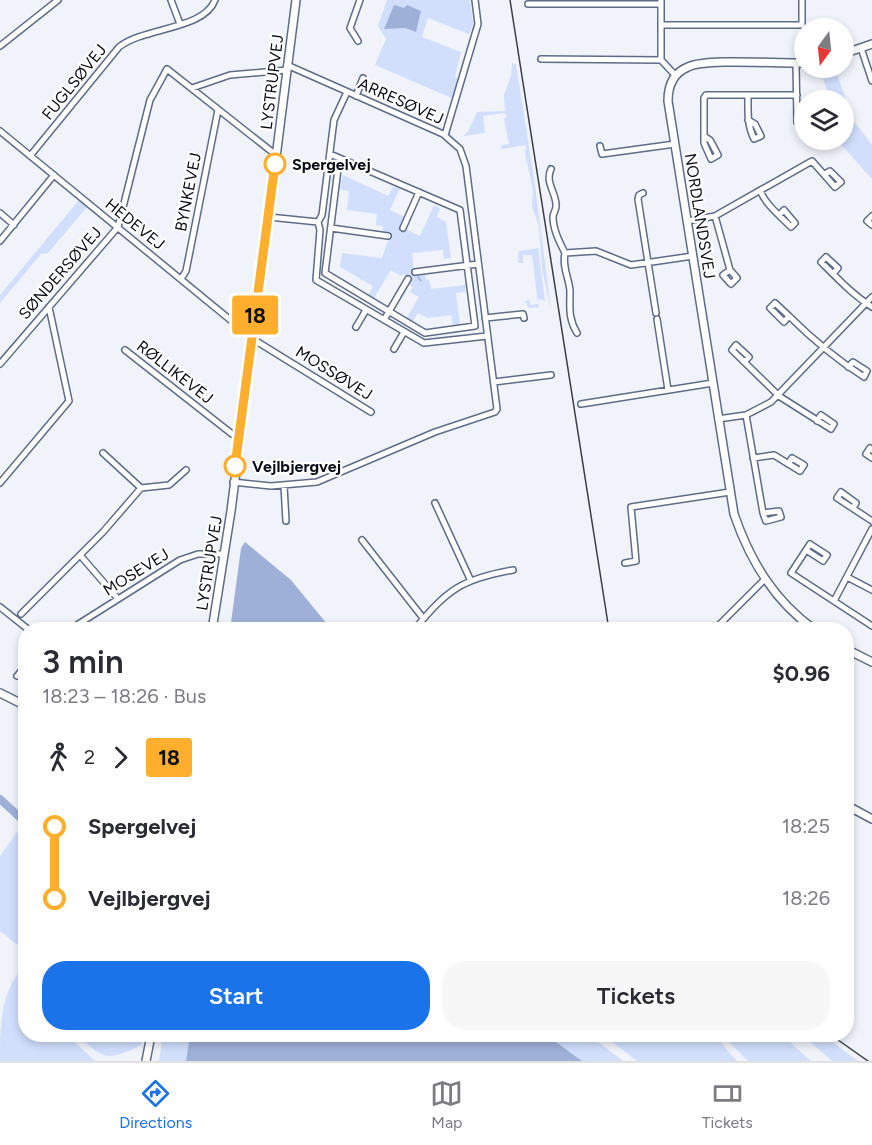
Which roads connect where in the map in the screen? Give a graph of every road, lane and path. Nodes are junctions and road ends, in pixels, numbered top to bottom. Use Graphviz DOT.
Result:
graph roads {
  1 [pos="58,0"];
  2 [pos="171,0"];
  3 [pos="215,0"];
  4 [pos="296,0"];
  5 [pos="360,0"];
  6 [pos="475,0"];
  7 [pos="802,0"];
  8 [pos="662,2"];
  9 [pos="528,4"];
  10 [pos="180,24"];
  11 [pos="661,25"];
  12 [pos="358,41"];
  13 [pos="872,44"];
  14 [pos="0,46"];
  15 [pos="861,48"];
  16 [pos="854,50"];
  17 [pos="541,59"];
  18 [pos="661,60"];
  19 [pos="794,63"];
  20 [pos="287,68"];
  21 [pos="675,75"];
  22 [pos="363,78"];
  23 [pos="872,81"];
  24 [pos="192,88"];
  25 [pos="347,92"];
  26 [pos="794,95"];
  27 [pos="356,96"];
  28 [pos="748,96"];
  29 [pos="218,110"];
  30 [pos="748,120"];
  31 [pos="0,131"];
  32 [pos="445,135"];
  33 [pos="704,136"];
  34 [pos="675,144"];
  35 [pos="600,146"];
  36 [pos="330,154"];
  37 [pos="276,155"];
  38 [pos="30,156"];
  39 [pos="339,161"];
  40 [pos="551,169"];
  41 [pos="825,174"];
  42 [pos="54,175"];
  43 [pos="760,190"];
  44 [pos="325,191"];
  45 [pos="335,192"];
  46 [pos="419,192"];
  47 [pos="644,193"];
  48 [pos="0,213"];
  49 [pos="779,214"];
  50 [pos="715,216"];
  51 [pos="872,216"];
  52 [pos="269,217"];
  53 [pos="687,221"];
  54 [pos="318,222"];
  55 [pos="14,225"];
  56 [pos="872,225"];
  57 [pos="118,227"];
  58 [pos="331,228"];
  59 [pos="403,228"];
  60 [pos="388,236"];
  61 [pos="0,241"];
  62 [pos="317,252"];
  63 [pos="565,253"];
  64 [pos="328,254"];
  65 [pos="693,256"];
  66 [pos="648,262"];
  67 [pos="478,264"];
  68 [pos="467,265"];
  69 [pos="730,270"];
  70 [pos="415,272"];
  71 [pos="833,274"];
  72 [pos="181,279"];
  73 [pos="408,279"];
  74 [pos="872,297"];
  75 [pos="654,305"];
  76 [pos="869,305"];
  77 [pos="49,306"];
  78 [pos="647,306"];
  79 [pos="366,310"];
  80 [pos="389,311"];
  81 [pos="789,316"];
  82 [pos="485,318"];
  83 [pos="524,318"];
  84 [pos="384,320"];
  85 [pos="356,327"];
  86 [pos="666,329"];
  87 [pos="450,330"];
  88 [pos="658,330"];
  89 [pos="404,332"];
  90 [pos="577,333"];
  91 [pos="487,336"];
  92 [pos="252,338"];
  93 [pos="452,340"];
  94 [pos="822,349"];
  95 [pos="125,350"];
  96 [pos="394,350"];
  97 [pos="744,362"];
  98 [pos="0,364"];
  99 [pos="848,367"];
  100 [pos="551,375"];
  101 [pos="494,382"];
  102 [pos="713,383"];
  103 [pos="668,390"];
  104 [pos="778,394"];
  105 [pos="581,404"];
  106 [pos="371,412"];
  107 [pos="746,415"];
  108 [pos="718,419"];
  109 [pos="817,421"];
  110 [pos="239,436"];
  111 [pos="872,450"];
  112 [pos="103,453"];
  113 [pos="753,458"];
  114 [pos="872,458"];
  115 [pos="788,464"];
  116 [pos="186,470"];
  117 [pos="233,482"];
  118 [pos="0,483"];
  119 [pos="284,486"];
  120 [pos="141,488"];
  121 [pos="730,492"];
  122 [pos="435,503"];
  123 [pos="853,508"];
  124 [pos="764,513"];
  125 [pos="286,521"];
  126 [pos="872,521"];
  127 [pos="872,529"];
  128 [pos="362,540"];
  129 [pos="806,550"];
  130 [pos="223,554"];
  131 [pos="80,555"];
  132 [pos="625,562"];
  133 [pos="513,570"];
  134 [pos="847,577"];
  135 [pos="470,579"];
  136 [pos="765,579"];
  137 [pos="872,590"];
  138 [pos="118,599"];
  139 [pos="834,601"];
  140 [pos="0,607"];
  141 [pos="21,614"];
  142 [pos="423,618"];
  143 [pos="19,622"];
  144 [pos="82,622"];
  145 [pos="213,622"];
  146 [pos="420,622"];
  147 [pos="722,622"];
  148 [pos="805,622"];
  149 [pos="872,626"];
  150 [pos="854,653"];
  151 [pos="872,662"];
  152 [pos="0,693"];
  153 [pos="18,702"];
  154 [pos="854,809"];
  155 [pos="872,819"];
  156 [pos="149,1042"];
  157 [pos="146,1061"];
  1 -- 14 [label="street"];
  2 -- 10 [label="street"];
  3 -- 10 [label="street, FUGLSØVEJ"];
  4 -- 20 [label="street, LYSTRUPVEJ"];
  5 -- 12 [label="street"];
  6 -- 32 [label="street"];
  7 -- 11 [label="street"];
  8 -- 9 [label="street"];
  8 -- 11 [label="street"];
  10 -- 38 [label="street, FUGLSØVEJ"];
  11 -- 18 [label="street"];
  13 -- 15 [label="street"];
  15 -- 16 [label="street"];
  15 -- 23 [label="street"];
  17 -- 18 [label="street"];
  18 -- 21 [label="street"];
  19 -- 21 [label="street"];
  20 -- 24 [label="street"];
  20 -- 25 [label="street, ARRESØVEJ"];
  20 -- 37 [label="street, LYSTRUPVEJ"];
  21 -- 34 [label="street, NORDLANDSVEJ"];
  22 -- 27 [label="street"];
  24 -- 29 [label="street"];
  24 -- 57 [label="street"];
  25 -- 27 [label="street, ARRESØVEJ"];
  25 -- 36 [label="street"];
  26 -- 28 [label="street"];
  27 -- 32 [label="street, ARRESØVEJ"];
  28 -- 30 [label="street"];
  28 -- 33 [label="street"];
  29 -- 37 [label="street"];
  29 -- 72 [label="street, BYNKEVEJ"];
  31 -- 38 [label="street, HEDEVEJ"];
  32 -- 67 [label="street, ARRESØVEJ"];
  34 -- 35 [label="street"];
  34 -- 53 [label="street, NORDLANDSVEJ"];
  36 -- 44 [label="street"];
  36 -- 46 [label="street"];
  37 -- 52 [label="street, LYSTRUPVEJ"];
  38 -- 42 [label="street, HEDEVEJ"];
  39 -- 45 [label="street"];
  40 -- 63 [label="street"];
  41 -- 43 [label="street"];
  42 -- 55 [label="street"];
  42 -- 57 [label="street, HEDEVEJ"];
  43 -- 49 [label="street"];
  43 -- 50 [label="street"];
  44 -- 45 [label="street"];
  44 -- 54 [label="street"];
  45 -- 58 [label="street"];
  46 -- 59 [label="street"];
  46 -- 68 [label="street"];
  47 -- 66 [label="street"];
  48 -- 55 [label="street"];
  50 -- 53 [label="street"];
  50 -- 69 [label="street"];
  51 -- 56 [label="street"];
  52 -- 54 [label="street"];
  52 -- 92 [label="street, LYSTRUPVEJ"];
  53 -- 65 [label="street, NORDLANDSVEJ"];
  54 -- 62 [label="street"];
  55 -- 61 [label="street"];
  57 -- 72 [label="street, HEDEVEJ"];
  57 -- 77 [label="street, SØNDERSØVEJ"];
  58 -- 60 [label="street"];
  58 -- 64 [label="street"];
  62 -- 64 [label="street"];
  62 -- 79 [label="street"];
  63 -- 66 [label="street"];
  63 -- 90 [label="street"];
  64 -- 80 [label="street"];
  65 -- 66 [label="street"];
  65 -- 102 [label="street, NORDLANDSVEJ"];
  66 -- 75 [label="street"];
  67 -- 68 [label="street"];
  67 -- 82 [label="street, ARRESØVEJ"];
  68 -- 70 [label="street"];
  68 -- 87 [label="street"];
  71 -- 76 [label="street"];
  72 -- 92 [label="street, HEDEVEJ"];
  73 -- 80 [label="street"];
  74 -- 76 [label="street"];
  75 -- 78 [label="street"];
  75 -- 88 [label="street"];
  76 -- 94 [label="street"];
  77 -- 98 [label="street, SØNDERSØVEJ"];
  77 -- 118 [label="street"];
  79 -- 84 [label="street"];
  79 -- 85 [label="street"];
  80 -- 84 [label="street"];
  80 -- 87 [label="street"];
  81 -- 94 [label="street"];
  82 -- 83 [label="street"];
  82 -- 91 [label="street, ARRESØVEJ"];
  84 -- 89 [label="street"];
  86 -- 88 [label="street"];
  87 -- 93 [label="street"];
  88 -- 103 [label="street"];
  89 -- 93 [label="street"];
  89 -- 96 [label="street"];
  91 -- 93 [label="street"];
  91 -- 101 [label="street, ARRESØVEJ"];
  92 -- 106 [label="street, MOSSØVEJ"];
  92 -- 110 [label="street, LYSTRUPVEJ"];
  94 -- 99 [label="street"];
  94 -- 104 [label="street"];
  95 -- 110 [label="street, RØLLIKEVEJ"];
  97 -- 104 [label="street"];
  100 -- 101 [label="street"];
  101 -- 119 [label="street"];
  102 -- 103 [label="street"];
  102 -- 108 [label="street, NORDLANDSVEJ"];
  103 -- 105 [label="street"];
  104 -- 107 [label="street"];
  104 -- 109 [label="street"];
  107 -- 108 [label="street"];
  107 -- 113 [label="street"];
  108 -- 121 [label="street, NORDLANDSVEJ"];
  110 -- 117 [label="street, LYSTRUPVEJ"];
  111 -- 114 [label="street"];
  112 -- 120 [label="street"];
  113 -- 115 [label="street"];
  113 -- 124 [label="street"];
  116 -- 120 [label="street"];
  117 -- 119 [label="street"];
  117 -- 130 [label="street, LYSTRUPVEJ"];
  119 -- 125 [label="street"];
  120 -- 131 [label="street"];
  121 -- 132 [label="street"];
  121 -- 136 [label="street, NORDLANDSVEJ"];
  122 -- 135 [label="street"];
  123 -- 126 [label="street"];
  127 -- 134 [label="street"];
  128 -- 142 [label="street"];
  129 -- 139 [label="street"];
  130 -- 138 [label="street, MOSEVEJ"];
  130 -- 145 [label="street, LYSTRUPVEJ"];
  131 -- 138 [label="street"];
  131 -- 141 [label="street"];
  133 -- 135 [label="street"];
  134 -- 137 [label="street"];
  134 -- 139 [label="street"];
  135 -- 142 [label="street"];
  136 -- 147 [label="street"];
  136 -- 148 [label="street, NORDLANDSVEJ"];
  138 -- 144 [label="street, MOSEVEJ"];
  139 -- 149 [label="street"];
  140 -- 143 [label="street"];
  142 -- 146 [label="street"];
  150 -- 151 [label="street"];
  152 -- 153 [label="street"];
  154 -- 155 [label="street"];
  156 -- 157 [label="street"];
}
